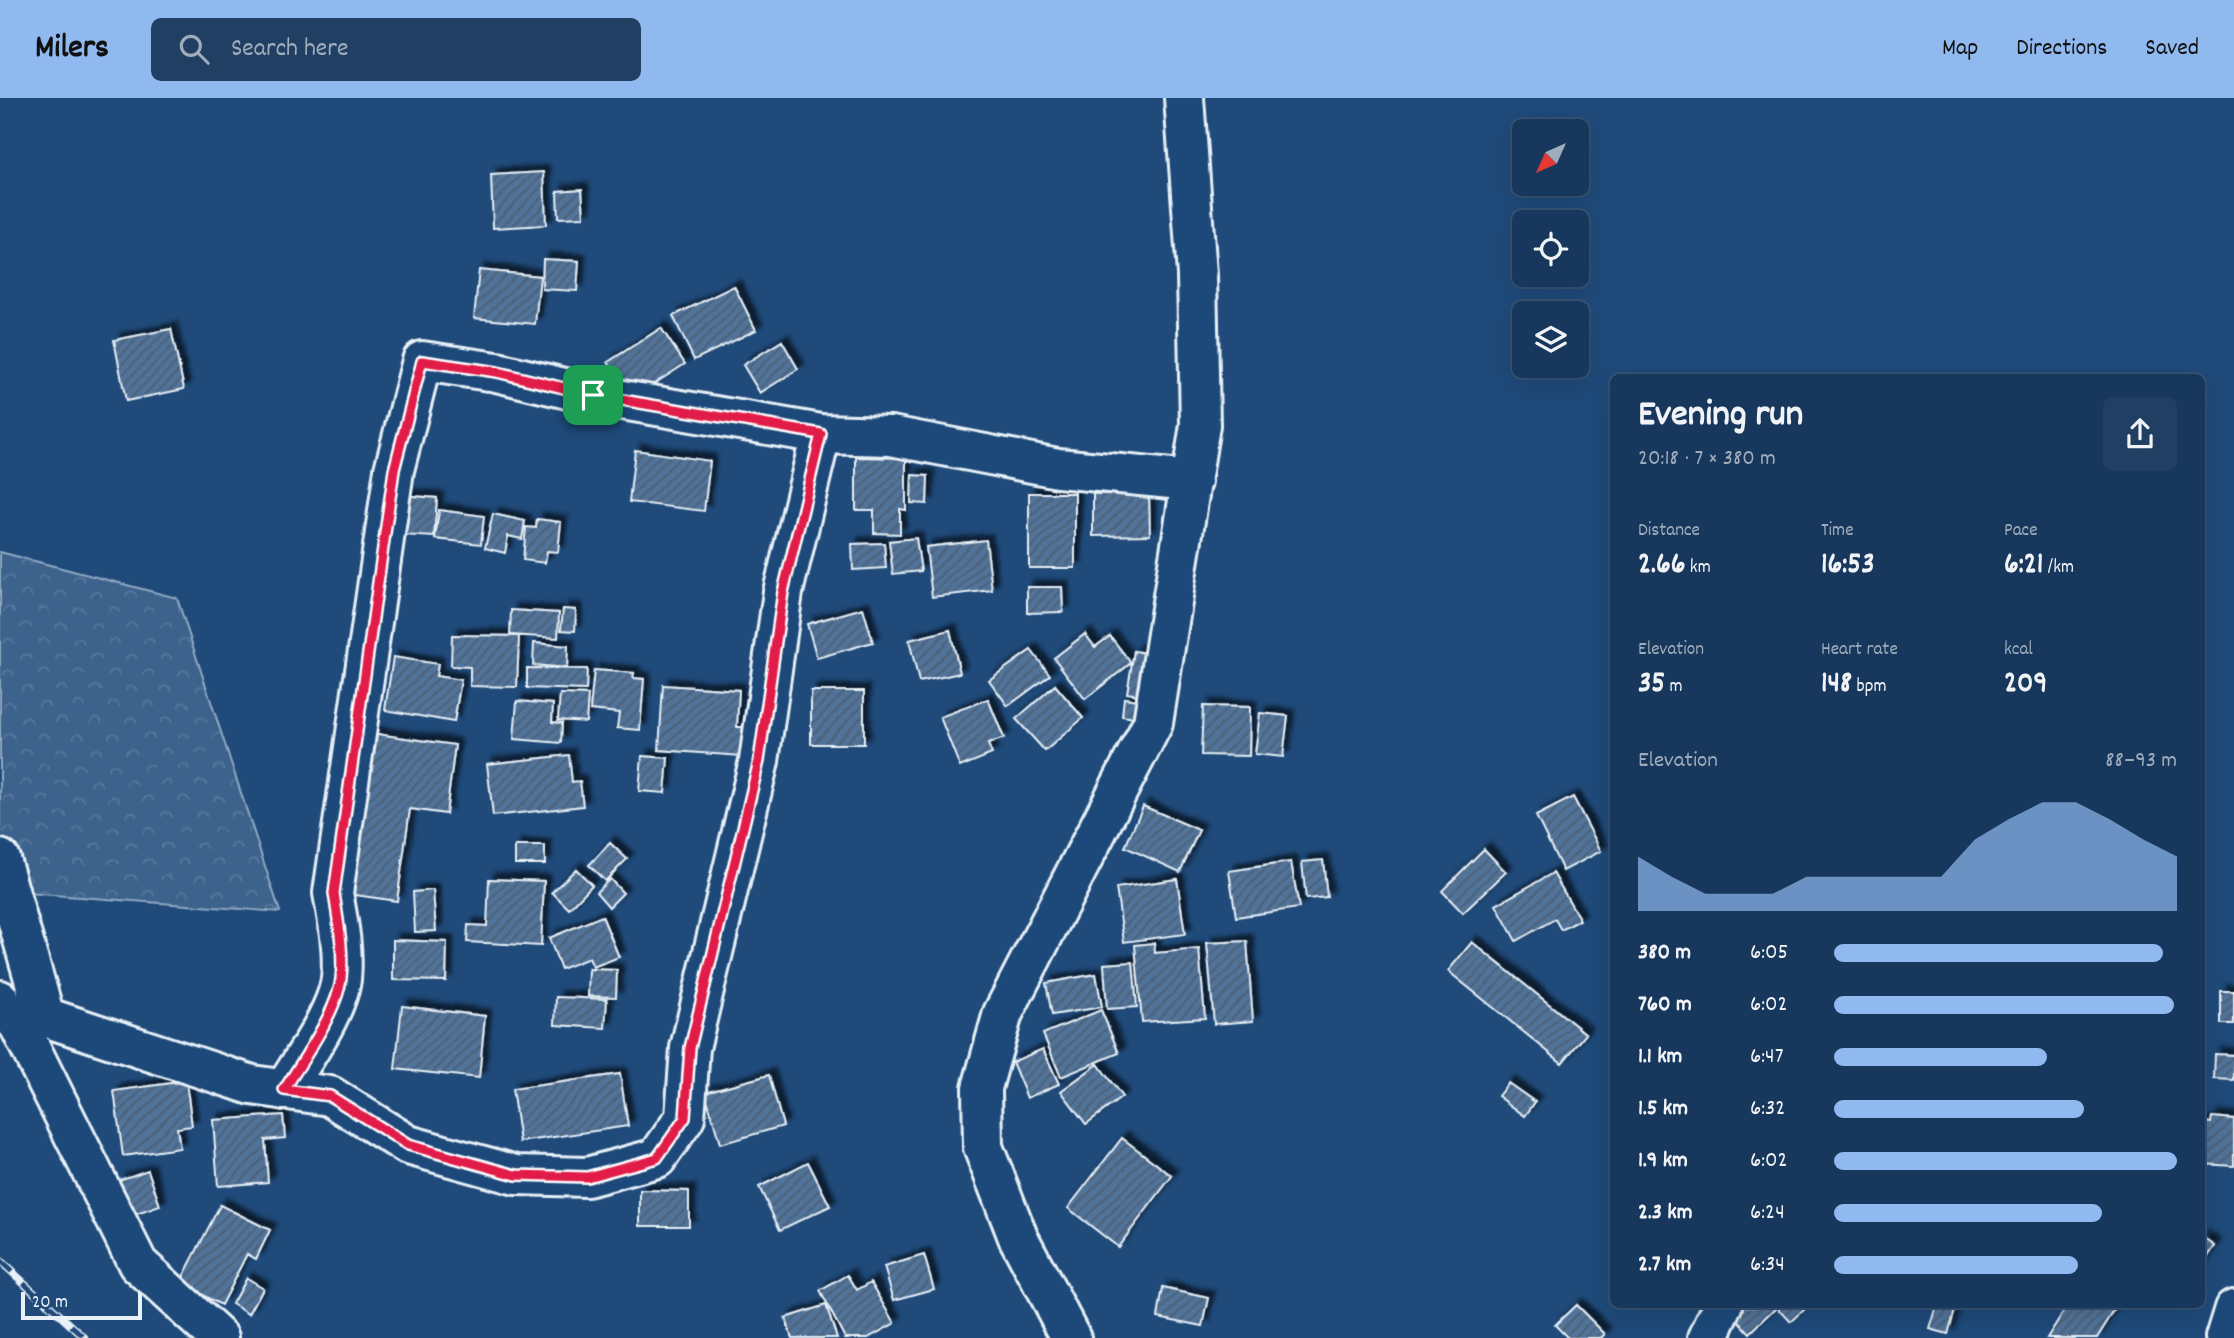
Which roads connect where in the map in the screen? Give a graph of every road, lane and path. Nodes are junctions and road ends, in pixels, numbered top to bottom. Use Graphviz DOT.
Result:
graph roads {
  1 [pos="1184,98"];
  2 [pos="821,434"];
  3 [pos="1192,481"];
  4 [pos="0,859"];
  5 [pos="22,1015"];
  6 [pos="284,1090"];
  7 [pos="1722,1308"];
  8 [pos="2234,1309"];
  9 [pos="219,1338"];
  10 [pos="1071,1338"];
  11 [pos="1708,1338"];
  12 [pos="2225,1338"];
  1 -- 3 [label="street"];
  2 -- 3 [label="street"];
  2 -- 6 [label="street"];
  2 -- 6 [label="street"];
  3 -- 10 [label="street"];
  4 -- 5 [label="street"];
  5 -- 6 [label="street"];
  5 -- 9 [label="street"];
  7 -- 11 [label="street"];
  8 -- 12 [label="street"];
}
